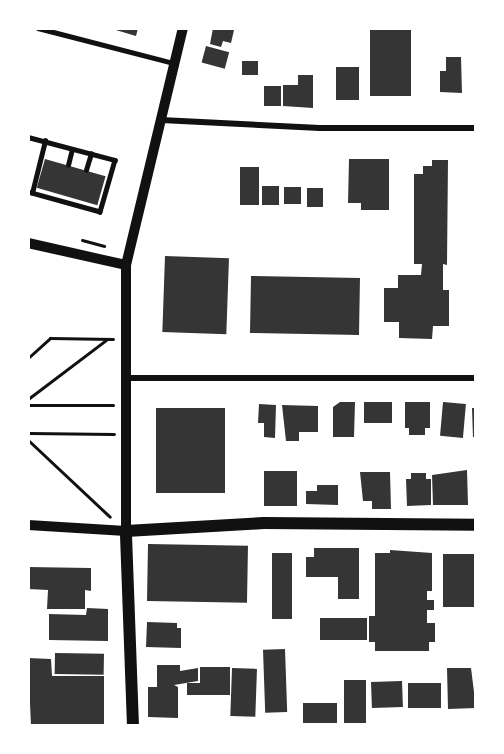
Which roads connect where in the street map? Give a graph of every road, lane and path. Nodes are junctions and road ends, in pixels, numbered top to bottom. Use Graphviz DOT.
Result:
graph roads {
  1 [pos="38,28"];
  2 [pos="183,28"];
  3 [pos="175,64"];
  4 [pos="161,120"];
  5 [pos="476,128"];
  6 [pos="28,137"];
  7 [pos="45,141"];
  8 [pos="72,149"];
  9 [pos="91,153"];
  10 [pos="68,165"];
  11 [pos="86,170"];
  12 [pos="30,193"];
  13 [pos="28,243"];
  14 [pos="126,265"];
  15 [pos="108,339"];
  16 [pos="127,339"];
  17 [pos="28,358"];
  18 [pos="127,378"];
  19 [pos="476,378"];
  20 [pos="28,399"];
  21 [pos="28,405"];
  22 [pos="126,406"];
  23 [pos="28,433"];
  24 [pos="126,434"];
  25 [pos="28,440"];
  26 [pos="28,525"];
  27 [pos="476,525"];
  28 [pos="126,531"];
  29 [pos="134,726"];
  1 -- 3 [label="lane"];
  2 -- 3 [label="street"];
  3 -- 4 [label="street"];
  4 -- 5 [label="street"];
  4 -- 14 [label="street"];
  6 -- 7 [label="lane"];
  7 -- 8 [label="lane"];
  7 -- 12 [label="lane"];
  8 -- 9 [label="lane"];
  8 -- 10 [label="lane"];
  9 -- 11 [label="lane"];
  9 -- 12 [label="lane"];
  13 -- 14 [label="street"];
  14 -- 16 [label="street"];
  15 -- 16 [label="path"];
  15 -- 17 [label="path"];
  15 -- 20 [label="path"];
  16 -- 18 [label="street"];
  18 -- 19 [label="street"];
  18 -- 22 [label="street"];
  21 -- 22 [label="path"];
  22 -- 24 [label="street"];
  23 -- 24 [label="path"];
  24 -- 28 [label="street"];
  25 -- 28 [label="path"];
  26 -- 28 [label="street"];
  27 -- 28 [label="main road"];
  28 -- 29 [label="main road"];
}
